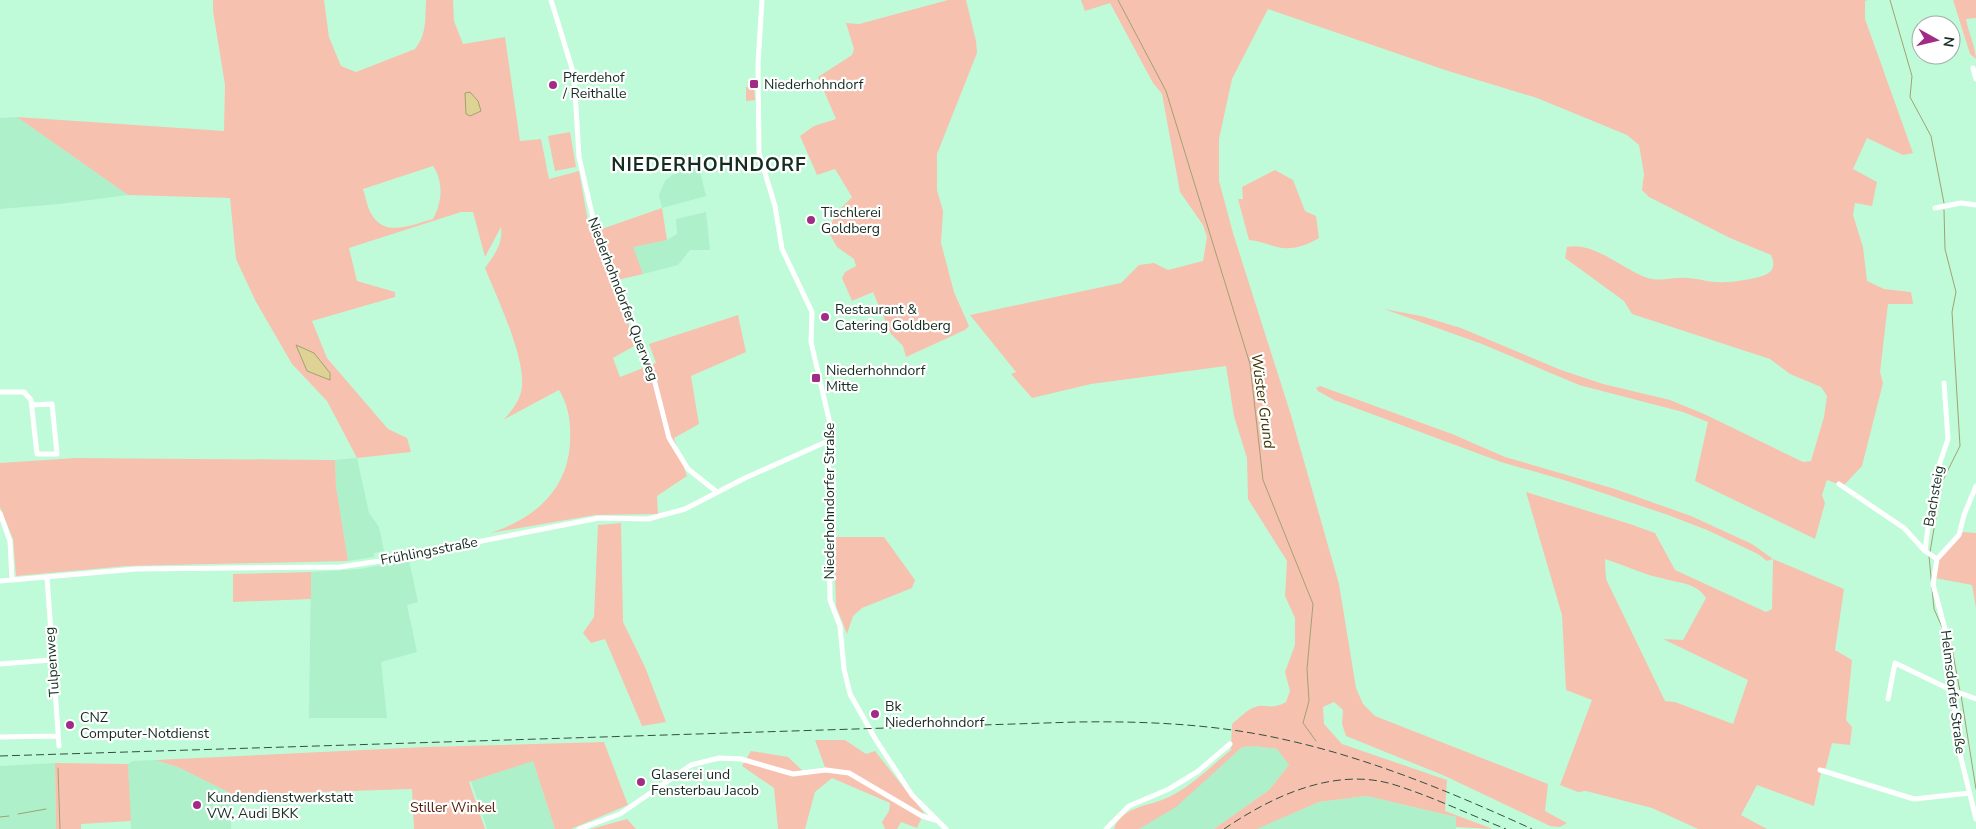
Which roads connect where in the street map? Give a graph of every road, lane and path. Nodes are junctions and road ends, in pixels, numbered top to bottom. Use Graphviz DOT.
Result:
graph roads {
  1 [pos="551,0"];
  2 [pos="762,0"];
  3 [pos="1973,68"];
  4 [pos="1976,79"];
  5 [pos="1976,205"];
  6 [pos="1935,208"];
  7 [pos="1944,383"];
  8 [pos="0,392"];
  9 [pos="32,405"];
  10 [pos="828,441"];
  11 [pos="1839,484"];
  12 [pos="1976,486"];
  13 [pos="717,492"];
  14 [pos="0,513"];
  15 [pos="1928,553"];
  16 [pos="1937,559"];
  17 [pos="47,577"];
  18 [pos="12,580"];
  19 [pos="0,581"];
  20 [pos="51,660"];
  21 [pos="0,664"];
  22 [pos="1954,690"];
  23 [pos="1888,699"];
  24 [pos="1976,699"];
  25 [pos="58,736"];
  26 [pos="0,737"];
  27 [pos="1230,744"];
  28 [pos="59,746"];
  29 [pos="1820,770"];
  30 [pos="1970,793"];
  31 [pos="1976,819"];
  32 [pos="936,820"];
  33 [pos="579,829"];
  34 [pos="946,829"];
  35 [pos="1106,829"];
  1 -- 13 [label="street, Niederhohndorfer Querweg"];
  2 -- 10 [label="street, Niederhohndorfer Straße"];
  3 -- 4 [label="street"];
  5 -- 6 [label="street"];
  7 -- 15 [label="street, Bachsteig"];
  8 -- 9 [label="street"];
  9 -- 9 [label="street"];
  10 -- 13 [label="street, Frühlingsstraße"];
  10 -- 32 [label="street, Niederhohndorfer Straße"];
  11 -- 15 [label="street, Bachsteig"];
  12 -- 16 [label="street"];
  13 -- 17 [label="street, Frühlingsstraße"];
  14 -- 18 [label="street"];
  15 -- 16 [label="street, Bachsteig"];
  16 -- 22 [label="street, Helmsdorfer Straße"];
  17 -- 18 [label="street, Frühlingsstraße"];
  17 -- 20 [label="street, Tulpenweg"];
  18 -- 19 [label="street, Frühlingsstraße"];
  20 -- 21 [label="street"];
  20 -- 25 [label="street, Tulpenweg"];
  22 -- 23 [label="street"];
  22 -- 24 [label="street"];
  22 -- 30 [label="street, Helmsdorfer Straße"];
  25 -- 26 [label="street"];
  25 -- 28 [label="street, Tulpenweg"];
  27 -- 35 [label="street"];
  29 -- 30 [label="street"];
  30 -- 31 [label="street, Helmsdorfer Straße"];
  32 -- 33 [label="street"];
  32 -- 34 [label="street, Niederhohndorfer Straße"];
}
